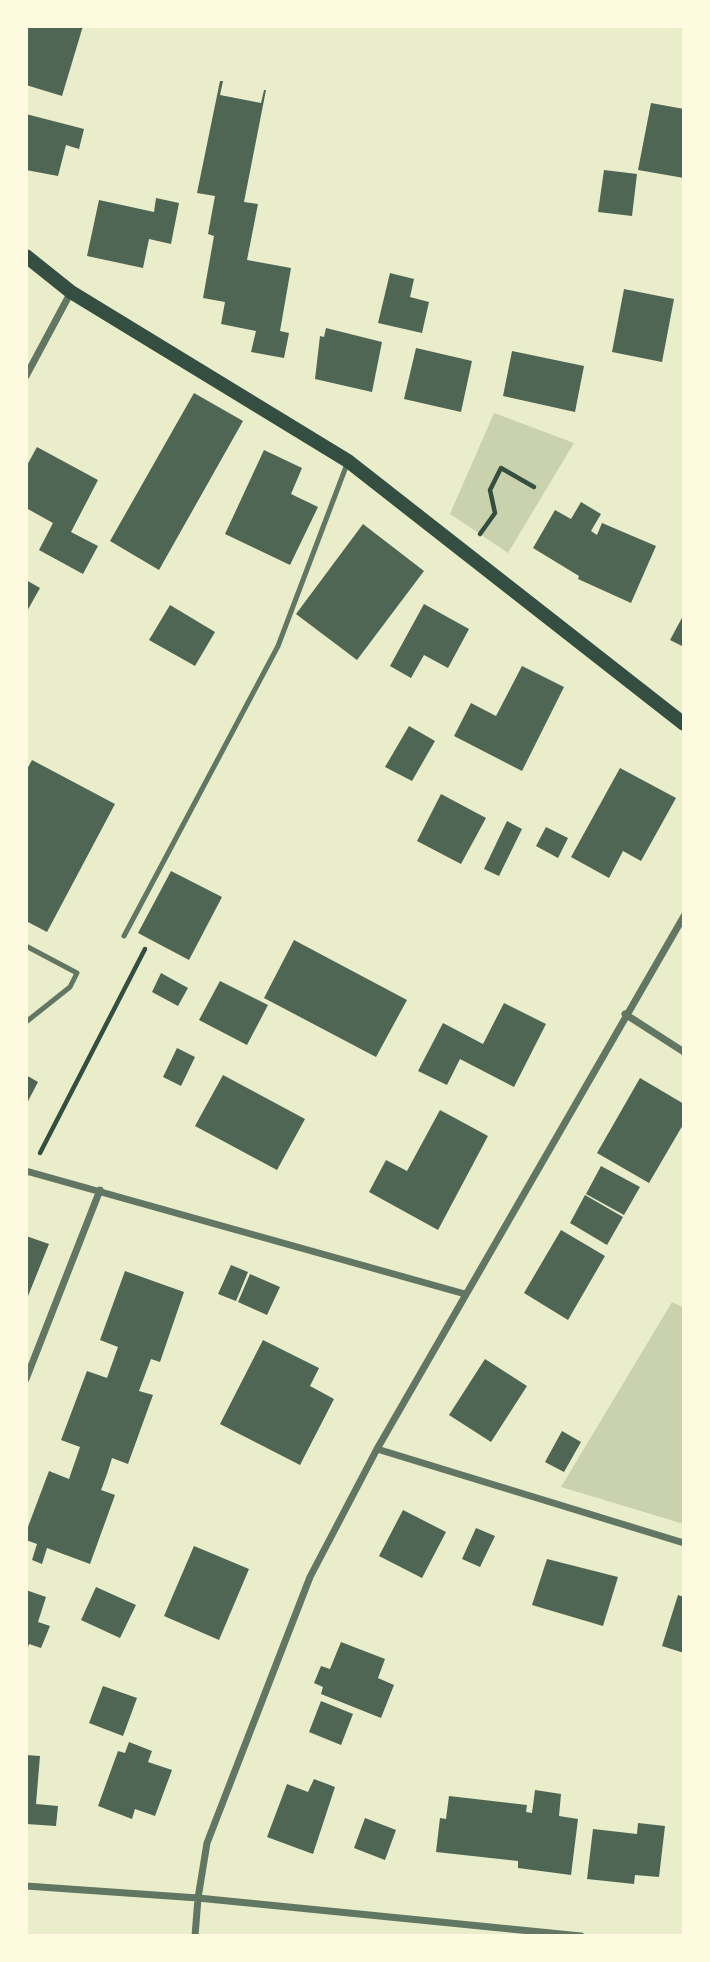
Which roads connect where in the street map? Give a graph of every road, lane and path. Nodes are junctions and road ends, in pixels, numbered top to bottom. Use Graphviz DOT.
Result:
graph roads {
  1 [pos="26,256"];
  2 [pos="71,292"];
  3 [pos="26,376"];
  4 [pos="348,461"];
  5 [pos="534,487"];
  6 [pos="466,551"];
  7 [pos="684,724"];
  8 [pos="684,916"];
  9 [pos="124,936"];
  10 [pos="26,946"];
  11 [pos="625,1014"];
  12 [pos="26,1022"];
  13 [pos="684,1052"];
  14 [pos="28,1172"];
  15 [pos="100,1190"];
  16 [pos="465,1294"];
  17 [pos="26,1379"];
  18 [pos="377,1449"];
  19 [pos="684,1543"];
  20 [pos="26,1886"];
  21 [pos="198,1898"];
  22 [pos="195,1936"];
  23 [pos="581,1936"];
  1 -- 2 [label="main road"];
  2 -- 3 [label="street"];
  2 -- 4 [label="main road"];
  4 -- 6 [label="main road"];
  4 -- 9 [label="lane"];
  5 -- 6 [label="path"];
  6 -- 7 [label="main road"];
  8 -- 11 [label="street"];
  9 -- 14 [label="path"];
  10 -- 12 [label="lane"];
  11 -- 13 [label="street"];
  11 -- 16 [label="street"];
  14 -- 15 [label="street"];
  15 -- 16 [label="street"];
  15 -- 17 [label="street"];
  16 -- 18 [label="street"];
  18 -- 19 [label="street"];
  18 -- 21 [label="street"];
  20 -- 21 [label="street"];
  21 -- 22 [label="street"];
  21 -- 23 [label="street"];
}
